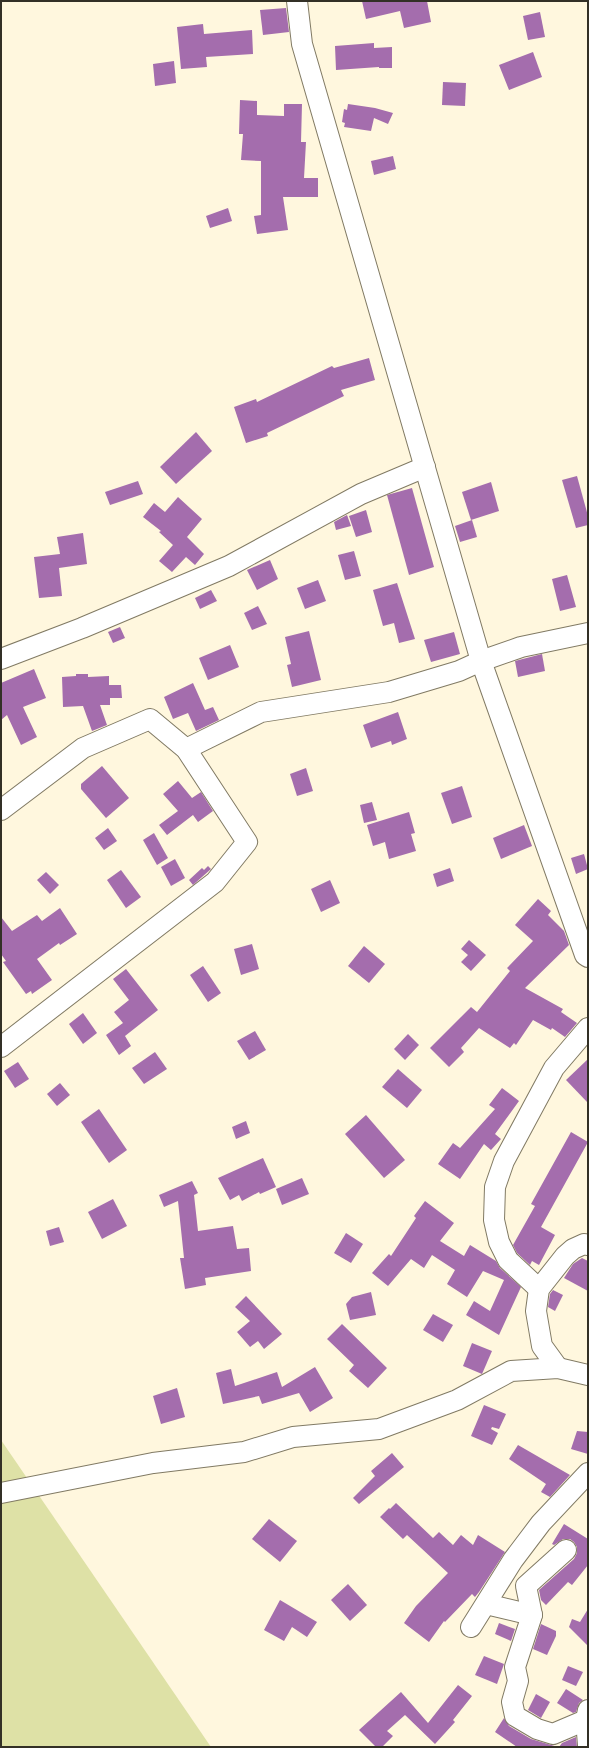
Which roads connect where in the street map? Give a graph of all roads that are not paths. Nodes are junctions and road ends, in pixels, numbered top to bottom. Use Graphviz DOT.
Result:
graph roads {
  1 [pos="297,1"];
  2 [pos="425,467"];
  3 [pos="588,633"];
  4 [pos="1,659"];
  5 [pos="481,661"];
  6 [pos="186,749"];
  7 [pos="1,810"];
  8 [pos="588,957"];
  9 [pos="588,1028"];
  10 [pos="1,1047"];
  11 [pos="588,1245"];
  12 [pos="539,1289"];
  13 [pos="558,1368"];
  14 [pos="588,1375"];
  15 [pos="588,1473"];
  16 [pos="1,1493"];
  17 [pos="566,1550"];
  18 [pos="504,1574"];
  19 [pos="526,1586"];
  20 [pos="486,1604"];
  21 [pos="532,1615"];
  22 [pos="471,1627"];
  23 [pos="587,1715"];
  24 [pos="588,1745"];
  1 -- 2 [label="street"];
  2 -- 4 [label="street"];
  2 -- 5 [label="street"];
  3 -- 5 [label="street"];
  5 -- 6 [label="street"];
  5 -- 8 [label="street"];
  6 -- 7 [label="street"];
  6 -- 10 [label="street"];
  9 -- 12 [label="street"];
  11 -- 12 [label="street"];
  12 -- 13 [label="street"];
  13 -- 14 [label="street"];
  13 -- 16 [label="street"];
  15 -- 18 [label="street"];
  17 -- 19 [label="street"];
  18 -- 19 [label="street"];
  18 -- 20 [label="street"];
  19 -- 21 [label="street"];
  20 -- 21 [label="street"];
  20 -- 22 [label="street"];
  21 -- 23 [label="street"];
  23 -- 24 [label="street"];
}
